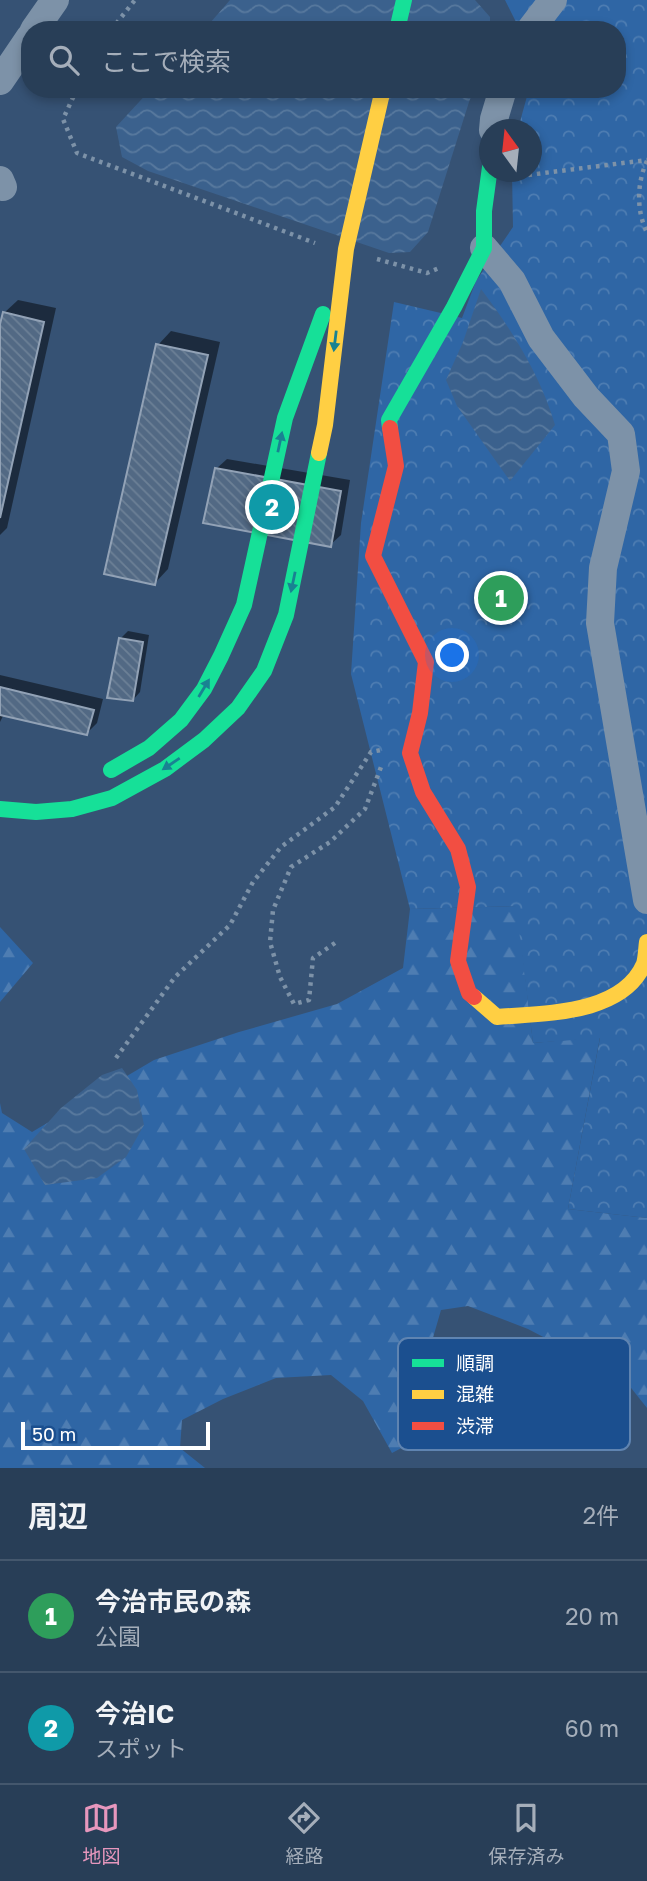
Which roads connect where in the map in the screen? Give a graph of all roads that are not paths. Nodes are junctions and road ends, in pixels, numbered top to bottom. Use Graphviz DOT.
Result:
graph roads {
  1 [pos="55,0"];
  2 [pos="404,0"];
  3 [pos="553,0"];
  4 [pos="40,21"];
  5 [pos="399,21"];
  6 [pos="537,21"];
  7 [pos="21,50"];
  8 [pos="0,81"];
  9 [pos="381,98"];
  10 [pos="500,98"];
  11 [pos="494,119"];
  12 [pos="488,182"];
  13 [pos="484,248"];
  14 [pos="346,249"];
  15 [pos="102,775"];
  16 [pos="0,809"];
  17 [pos="647,900"];
  18 [pos="647,942"];
  1 -- 4 [label="street"];
  2 -- 5 [label="main road"];
  3 -- 6 [label="street"];
  7 -- 8 [label="street"];
  9 -- 14 [label="main road"];
  10 -- 11 [label="street"];
  12 -- 13 [label="main road"];
  13 -- 17 [label="street"];
  13 -- 18 [label="main road"];
  15 -- 14 [label="main road, one-way"];
  14 -- 16 [label="main road, one-way"];
}
